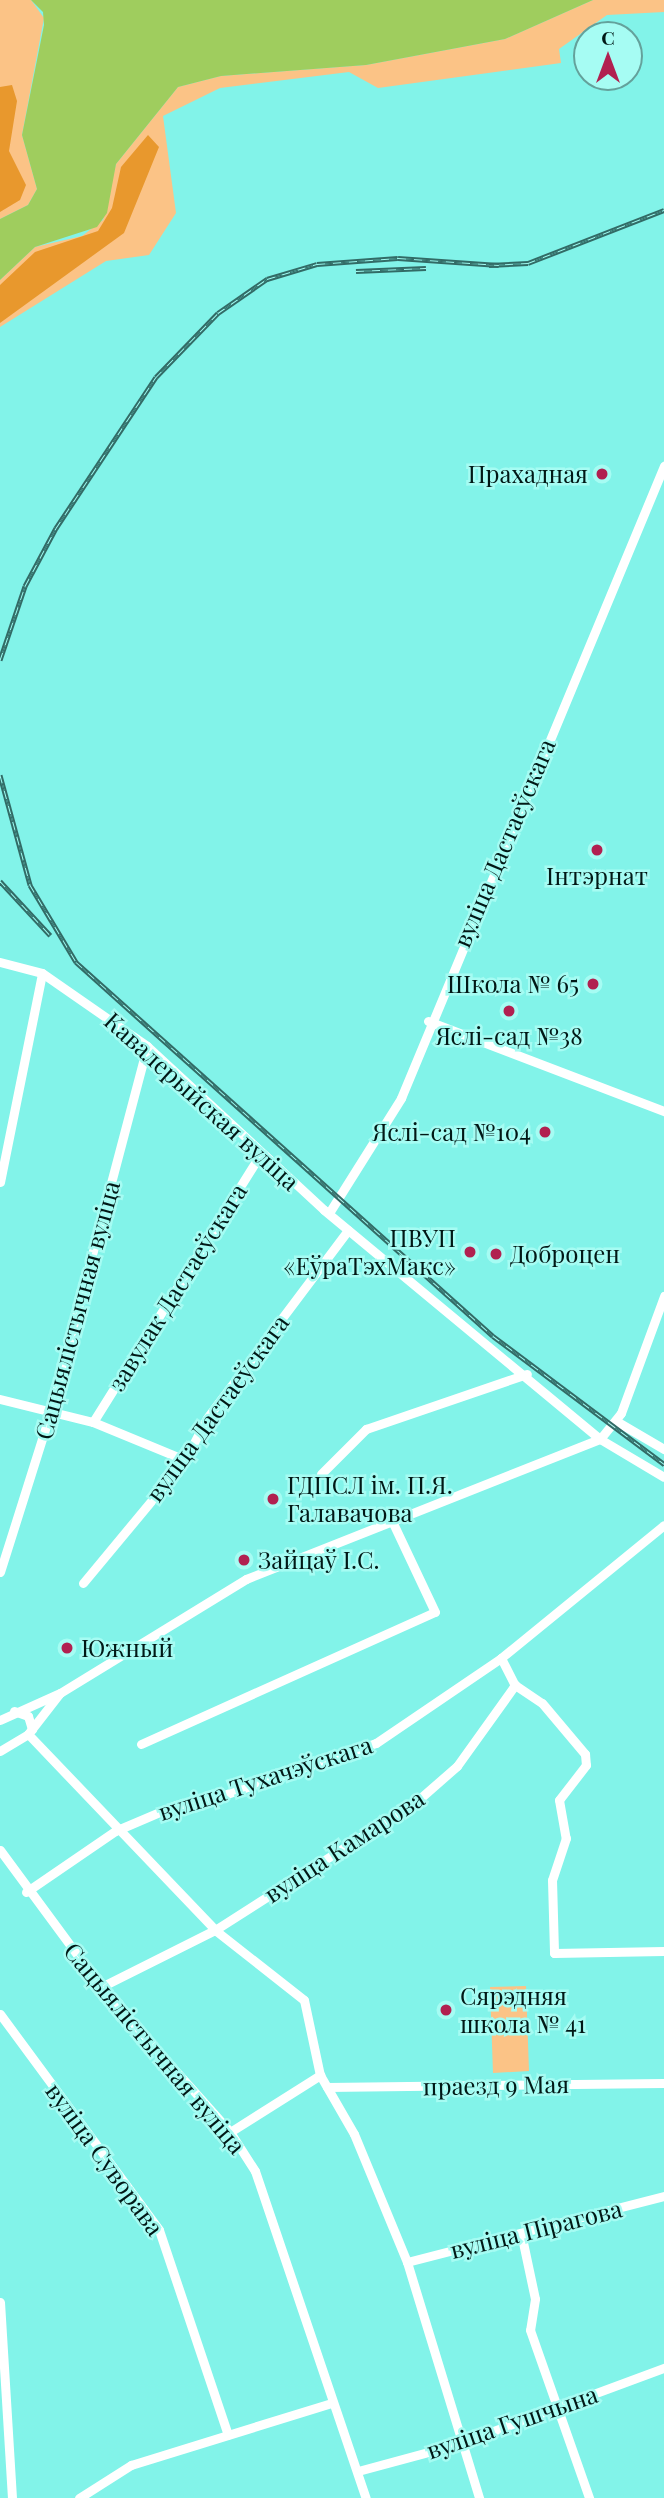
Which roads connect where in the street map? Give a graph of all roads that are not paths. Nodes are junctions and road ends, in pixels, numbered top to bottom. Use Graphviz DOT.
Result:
graph roads {
  1 [pos="664,466"];
  2 [pos="653,492"];
  3 [pos="664,497"];
  4 [pos="0,962"];
  5 [pos="42,973"];
  6 [pos="428,1021"];
  7 [pos="147,1046"];
  8 [pos="664,1111"];
  9 [pos="261,1153"];
  10 [pos="0,1182"];
  11 [pos="327,1211"];
  12 [pos="348,1230"];
  13 [pos="664,1296"];
  14 [pos="527,1374"];
  15 [pos="0,1399"];
  16 [pos="51,1410"];
  17 [pos="616,1421"];
  18 [pos="93,1422"];
  19 [pos="600,1439"];
  20 [pos="664,1449"];
  21 [pos="185,1460"];
  22 [pos="321,1474"];
  23 [pos="664,1477"];
  24 [pos="393,1523"];
  25 [pos="664,1525"];
  26 [pos="0,1572"];
  27 [pos="83,1583"];
  28 [pos="502,1658"];
  29 [pos="515,1685"];
  30 [pos="60,1693"];
  31 [pos="13,1711"];
  32 [pos="0,1720"];
  33 [pos="30,1731"];
  34 [pos="141,1744"];
  35 [pos="2,1749"];
  36 [pos="115,1831"];
  37 [pos="0,1850"];
  38 [pos="26,1892"];
  39 [pos="215,1930"];
  40 [pos="664,1951"];
  41 [pos="101,1987"];
  42 [pos="0,2014"];
  43 [pos="320,2075"];
  44 [pos="664,2084"];
  45 [pos="327,2087"];
  46 [pos="230,2132"];
  47 [pos="664,2196"];
  48 [pos="521,2233"];
  49 [pos="407,2262"];
  50 [pos="0,2302"];
  51 [pos="664,2368"];
  52 [pos="331,2403"];
  53 [pos="557,2407"];
  54 [pos="228,2435"];
  55 [pos="458,2444"];
  56 [pos="358,2471"];
  57 [pos="12,2498"];
  58 [pos="79,2498"];
  59 [pos="366,2498"];
  60 [pos="479,2498"];
  61 [pos="589,2498"];
  1 -- 2 [label="street, вуліца Дастаеўскага"];
  2 -- 3 [label="street"];
  2 -- 6 [label="street, вуліца Дастаеўскага"];
  4 -- 5 [label="street, Кавалерыйская вуліца"];
  5 -- 7 [label="street, Кавалерыйская вуліца"];
  5 -- 10 [label="street"];
  6 -- 8 [label="street"];
  6 -- 11 [label="street, вуліца Дастаеўскага"];
  7 -- 9 [label="street, Кавалерыйская вуліца"];
  7 -- 16 [label="street, Сацыялістычная вуліца"];
  9 -- 11 [label="street, Кавалерыйская вуліца"];
  9 -- 18 [label="street, завулак Дастаеўскага"];
  11 -- 12 [label="street, Кавалерыйская вуліца"];
  12 -- 14 [label="street, Кавалерыйская вуліца"];
  12 -- 21 [label="street, вуліца Дастаеўскага"];
  13 -- 17 [label="street"];
  14 -- 19 [label="street, Кавалерыйская вуліца"];
  14 -- 22 [label="street"];
  15 -- 16 [label="street"];
  16 -- 18 [label="street"];
  16 -- 26 [label="street, Сацыялістычная вуліца"];
  17 -- 19 [label="street"];
  17 -- 20 [label="street"];
  18 -- 21 [label="street"];
  19 -- 23 [label="street"];
  19 -- 24 [label="street"];
  21 -- 27 [label="street, вуліца Дастаеўскага"];
  24 -- 30 [label="street"];
  24 -- 34 [label="street"];
  25 -- 28 [label="street, вуліца Тухачэўскага"];
  28 -- 29 [label="street"];
  28 -- 36 [label="street, вуліца Тухачэўскага"];
  29 -- 39 [label="street, вуліца Камарова"];
  29 -- 40 [label="street"];
  30 -- 31 [label="street"];
  30 -- 33 [label="street"];
  31 -- 32 [label="street"];
  31 -- 33 [label="street"];
  33 -- 35 [label="street"];
  33 -- 36 [label="street"];
  36 -- 38 [label="street, вуліца Тухачэўскага"];
  36 -- 39 [label="street"];
  37 -- 38 [label="street, Сацыялістычная вуліца"];
  38 -- 41 [label="street, Сацыялістычная вуліца"];
  39 -- 41 [label="street, вуліца Камарова"];
  39 -- 43 [label="street"];
  41 -- 46 [label="street, Сацыялістычная вуліца"];
  42 -- 54 [label="street, вуліца Суворава"];
  43 -- 45 [label="street"];
  43 -- 46 [label="street"];
  44 -- 45 [label="street, праезд 9 Мая"];
  45 -- 49 [label="street"];
  46 -- 52 [label="street, Сацыялістычная вуліца"];
  47 -- 48 [label="street, вуліца Пірагова"];
  48 -- 49 [label="street, вуліца Пірагова"];
  48 -- 53 [label="street"];
  49 -- 55 [label="street"];
  50 -- 57 [label="street"];
  51 -- 53 [label="street, вуліца Гушчына"];
  52 -- 54 [label="street"];
  52 -- 56 [label="street, Сацыялістычная вуліца"];
  53 -- 55 [label="street, вуліца Гушчына"];
  53 -- 61 [label="street"];
  54 -- 58 [label="street"];
  55 -- 56 [label="street, вуліца Гушчына"];
  55 -- 60 [label="street"];
  56 -- 59 [label="street, Сацыялістычная вуліца"];
}
